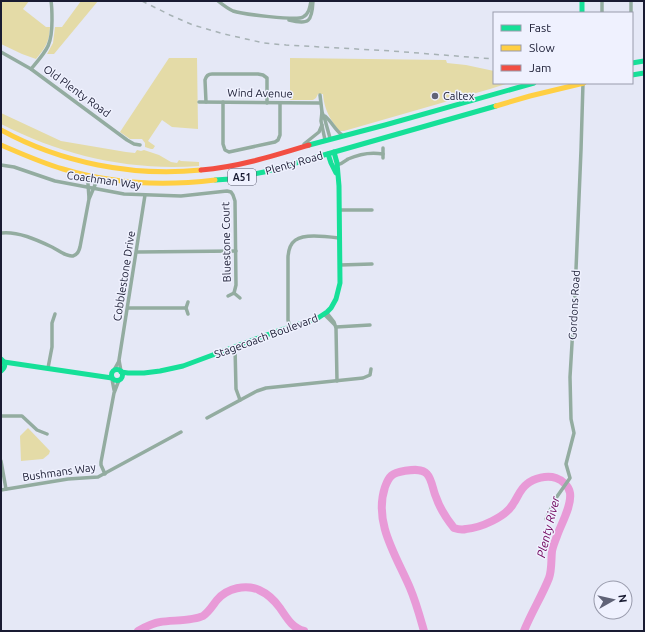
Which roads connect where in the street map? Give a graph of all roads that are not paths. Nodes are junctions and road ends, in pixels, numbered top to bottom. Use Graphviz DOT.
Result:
graph roads {
  1 [pos="52,1"];
  2 [pos="218,1"];
  3 [pos="312,1"];
  4 [pos="582,1"];
  5 [pos="602,1"];
  6 [pos="631,1"];
  7 [pos="582,12"];
  8 [pos="602,12"];
  9 [pos="631,12"];
  10 [pos="284,18"];
  11 [pos="1,52"];
  12 [pos="644,61"];
  13 [pos="633,63"];
  14 [pos="32,69"];
  15 [pos="644,73"];
  16 [pos="633,75"];
  17 [pos="530,84"];
  18 [pos="578,84"];
  19 [pos="583,84"];
  20 [pos="320,95"];
  21 [pos="199,102"];
  22 [pos="206,102"];
  23 [pos="223,102"];
  24 [pos="267,102"];
  25 [pos="280,103"];
  26 [pos="320,103"];
  27 [pos="323,114"];
  28 [pos="322,125"];
  29 [pos="1,130"];
  30 [pos="343,136"];
  31 [pos="330,139"];
  32 [pos="325,140"];
  33 [pos="1,145"];
  34 [pos="140,145"];
  35 [pos="298,148"];
  36 [pos="383,148"];
  37 [pos="334,152"];
  38 [pos="328,154"];
  39 [pos="383,154"];
  40 [pos="383,158"];
  41 [pos="1,166"];
  42 [pos="335,166"];
  43 [pos="89,176"];
  44 [pos="96,178"];
  45 [pos="88,188"];
  46 [pos="93,189"];
  47 [pos="231,192"];
  48 [pos="146,195"];
  49 [pos="89,199"];
  50 [pos="339,210"];
  51 [pos="372,210"];
  52 [pos="1,233"];
  53 [pos="339,236"];
  54 [pos="236,251"];
  55 [pos="137,252"];
  56 [pos="372,264"];
  57 [pos="340,265"];
  58 [pos="234,294"];
  59 [pos="228,296"];
  60 [pos="240,298"];
  61 [pos="188,302"];
  62 [pos="128,308"];
  63 [pos="186,308"];
  64 [pos="55,314"];
  65 [pos="188,314"];
  66 [pos="326,314"];
  67 [pos="370,325"];
  68 [pos="335,326"];
  69 [pos="292,327"];
  70 [pos="235,347"];
  71 [pos="2,359"];
  72 [pos="119,360"];
  73 [pos="18,364"];
  74 [pos="48,368"];
  75 [pos="371,369"];
  76 [pos="2,371"];
  77 [pos="113,371"];
  78 [pos="121,372"];
  79 [pos="136,373"];
  80 [pos="100,376"];
  81 [pos="112,378"];
  82 [pos="120,379"];
  83 [pos="337,381"];
  84 [pos="114,393"];
  85 [pos="240,400"];
  86 [pos="1,416"];
  87 [pos="207,418"];
  88 [pos="181,432"];
  89 [pos="47,434"];
  90 [pos="1,461"];
  91 [pos="105,474"];
  92 [pos="6,489"];
  93 [pos="1,490"];
  94 [pos="546,519"];
  1 -- 14 [label="street"];
  2 -- 10 [label="street"];
  3 -- 10 [label="street"];
  3 -- 10 [label="street"];
  4 -- 7 [label="main road"];
  5 -- 8 [label="street"];
  6 -- 9 [label="street"];
  11 -- 14 [label="street, Old Plenty Road"];
  12 -- 13 [label="main road"];
  14 -- 34 [label="street, Old Plenty Road"];
  15 -- 16 [label="main road"];
  17 -- 30 [label="main road, Plenty Road / A51"];
  18 -- 37 [label="main road, Plenty Road / A51"];
  19 -- 94 [label="street, Gordons Road"];
  20 -- 26 [label="street"];
  21 -- 22 [label="street, Wind Avenue"];
  22 -- 23 [label="street, Wind Avenue"];
  22 -- 24 [label="street"];
  23 -- 24 [label="street, Wind Avenue"];
  23 -- 25 [label="street"];
  24 -- 25 [label="street, Wind Avenue"];
  25 -- 26 [label="street, Wind Avenue"];
  26 -- 27 [label="street"];
  27 -- 28 [label="street"];
  27 -- 30 [label="street"];
  27 -- 31 [label="street"];
  28 -- 32 [label="street"];
  28 -- 35 [label="street"];
  29 -- 35 [label="main road, Plenty Road / A51"];
  30 -- 31 [label="main road, Plenty Road / A51"];
  31 -- 32 [label="main road, Plenty Road / A51"];
  31 -- 37 [label="main road, Stagecoach Boulevard"];
  32 -- 35 [label="main road, Plenty Road / A51"];
  32 -- 38 [label="main road, Stagecoach Boulevard"];
  33 -- 43 [label="main road, Plenty Road / A51"];
  36 -- 39 [label="street"];
  37 -- 38 [label="main road, Plenty Road / A51"];
  37 -- 42 [label="main road, Stagecoach Boulevard"];
  38 -- 42 [label="main road, Stagecoach Boulevard"];
  38 -- 44 [label="main road, Plenty Road / A51"];
  39 -- 40 [label="street"];
  39 -- 42 [label="street, Plenty Road"];
  41 -- 45 [label="street, Coachman Way"];
  42 -- 50 [label="main road, Stagecoach Boulevard"];
  43 -- 44 [label="main road, Plenty Road / A51"];
  43 -- 45 [label="street"];
  44 -- 46 [label="street"];
  45 -- 46 [label="street, Coachman Way"];
  45 -- 49 [label="street"];
  46 -- 48 [label="street, Coachman Way"];
  46 -- 49 [label="street"];
  47 -- 48 [label="street, Coachman Way"];
  47 -- 54 [label="street, Bluestone Court"];
  48 -- 55 [label="street, Cobblestone Drive"];
  49 -- 52 [label="street"];
  50 -- 51 [label="street"];
  50 -- 53 [label="main road, Stagecoach Boulevard"];
  53 -- 57 [label="main road, Stagecoach Boulevard"];
  53 -- 69 [label="street"];
  54 -- 55 [label="street"];
  54 -- 58 [label="street, Bluestone Court"];
  55 -- 62 [label="street, Cobblestone Drive"];
  56 -- 57 [label="street"];
  57 -- 66 [label="main road, Stagecoach Boulevard"];
  58 -- 59 [label="street, Bluestone Court"];
  58 -- 60 [label="street, Bluestone Court"];
  61 -- 63 [label="street"];
  62 -- 63 [label="street"];
  62 -- 72 [label="street, Cobblestone Drive"];
  63 -- 65 [label="street"];
  64 -- 74 [label="street"];
  66 -- 68 [label="street"];
  66 -- 69 [label="main road, Stagecoach Boulevard"];
  67 -- 68 [label="street"];
  68 -- 83 [label="street"];
  69 -- 70 [label="main road, Stagecoach Boulevard"];
  70 -- 79 [label="main road, Stagecoach Boulevard"];
  70 -- 85 [label="street"];
  71 -- 73 [label="main road"];
  71 -- 76 [label="main road"];
  72 -- 77 [label="street, Cobblestone Drive"];
  72 -- 78 [label="street, Cobblestone Drive"];
  73 -- 74 [label="main road"];
  73 -- 76 [label="main road"];
  74 -- 80 [label="main road"];
  75 -- 83 [label="street"];
  77 -- 78 [label="main road"];
  77 -- 80 [label="main road"];
  77 -- 81 [label="main road"];
  78 -- 79 [label="main road, Stagecoach Boulevard"];
  78 -- 82 [label="main road"];
  79 -- 82 [label="main road, Stagecoach Boulevard"];
  80 -- 81 [label="main road"];
  81 -- 82 [label="main road"];
  81 -- 84 [label="street"];
  82 -- 84 [label="street"];
  83 -- 85 [label="street"];
  84 -- 91 [label="street"];
  85 -- 87 [label="street"];
  86 -- 89 [label="street"];
  88 -- 91 [label="street, Bushmans Way"];
  90 -- 92 [label="street"];
  91 -- 92 [label="street, Bushmans Way"];
  92 -- 93 [label="street, Bushmans Way"];
}
